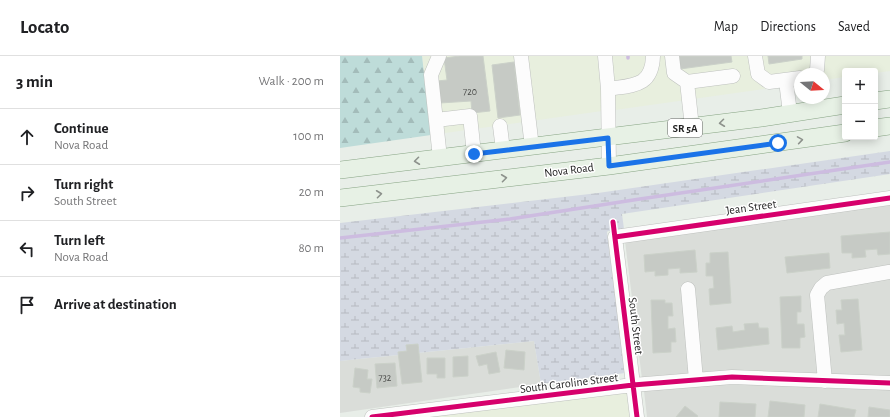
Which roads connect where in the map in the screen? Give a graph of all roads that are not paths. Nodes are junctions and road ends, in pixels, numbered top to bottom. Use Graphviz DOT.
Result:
graph roads {
  1 [pos="438,56"];
  2 [pos="521,56"];
  3 [pos="605,56"];
  4 [pos="653,56"];
  5 [pos="672,56"];
  6 [pos="755,56"];
  7 [pos="764,56"];
  8 [pos="818,56"];
  9 [pos="817,68"];
  10 [pos="733,76"];
  11 [pos="794,79"];
  12 [pos="781,81"];
  13 [pos="687,82"];
  14 [pos="608,90"];
  15 [pos="890,99"];
  16 [pos="878,101"];
  17 [pos="842,105"];
  18 [pos="790,113"];
  19 [pos="436,120"];
  20 [pos="500,126"];
  21 [pos="890,126"];
  22 [pos="692,127"];
  23 [pos="878,128"];
  24 [pos="842,133"];
  25 [pos="608,138"];
  26 [pos="532,147"];
  27 [pos="503,150"];
  28 [pos="474,154"];
  29 [pos="440,158"];
  30 [pos="609,166"];
  31 [pos="340,170"];
  32 [pos="340,198"];
  33 [pos="890,198"];
  34 [pos="615,236"];
  35 [pos="889,272"];
  36 [pos="688,289"];
  37 [pos="696,380"];
  38 [pos="825,381"];
  39 [pos="890,383"];
  40 [pos="633,386"];
  41 [pos="402,415"];
  42 [pos="372,417"];
  43 [pos="637,417"];
  1 -- 19 [label="street"];
  2 -- 26 [label="street"];
  3 -- 14 [label="street"];
  4 -- 14 [label="street"];
  5 -- 13 [label="street"];
  6 -- 12 [label="street"];
  7 -- 12 [label="street"];
  8 -- 9 [label="street"];
  10 -- 13 [label="street"];
  11 -- 12 [label="street"];
  12 -- 18 [label="street"];
  13 -- 22 [label="street"];
  14 -- 25 [label="street"];
  15 -- 16 [label="main road"];
  17 -- 18 [label="main road, SR 5A"];
  18 -- 22 [label="main road, SR 5A, one-way"];
  19 -- 28 [label="street"];
  19 -- 29 [label="street"];
  20 -- 27 [label="street"];
  21 -- 23 [label="main road"];
  22 -- 25 [label="main road, SR 5A"];
  30 -- 24 [label="main road, Nova Road / SR 5A, one-way"];
  25 -- 26 [label="main road, SR 5A"];
  25 -- 30 [label="street"];
  26 -- 27 [label="main road, SR 5A"];
  27 -- 28 [label="main road, SR 5A"];
  28 -- 29 [label="main road, SR 5A"];
  29 -- 31 [label="main road, SR 5A, one-way"];
  32 -- 30 [label="main road, Nova Road / SR 5A, one-way"];
  33 -- 34 [label="street, Jean Street"];
  34 -- 40 [label="street, South Street"];
  35 -- 38 [label="street"];
  36 -- 37 [label="street"];
  37 -- 38 [label="street, South Caroline Street"];
  37 -- 40 [label="street, South Caroline Street"];
  38 -- 39 [label="street, South Caroline Street"];
  40 -- 41 [label="street, South Caroline Street"];
  40 -- 43 [label="street, South Street"];
  41 -- 42 [label="street, South Caroline Street"];
}
